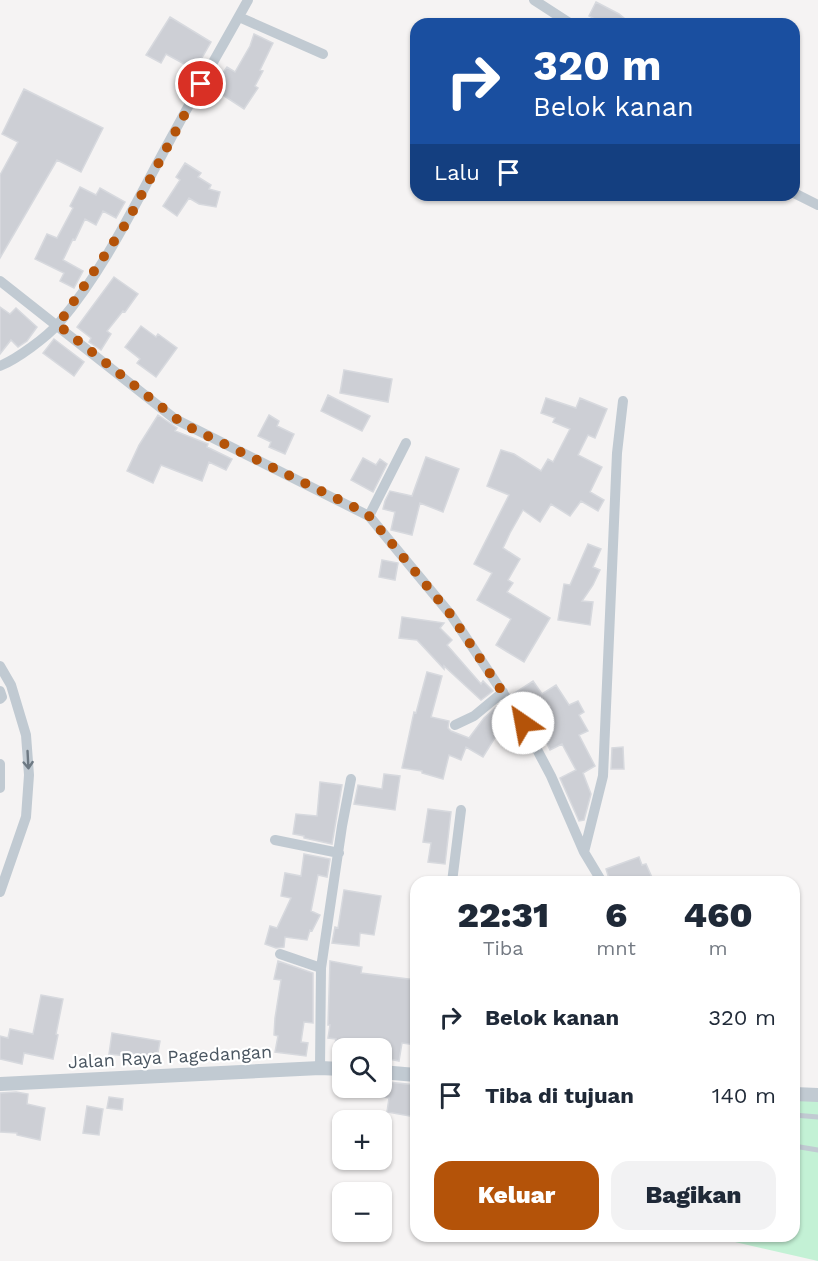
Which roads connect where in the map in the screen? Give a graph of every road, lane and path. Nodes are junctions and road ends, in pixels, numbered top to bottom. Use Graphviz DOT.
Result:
graph roads {
  1 [pos="248,0"];
  2 [pos="534,0"];
  3 [pos="239,17"];
  4 [pos="562,18"];
  5 [pos="323,54"];
  6 [pos="800,195"];
  7 [pos="818,205"];
  8 [pos="0,281"];
  9 [pos="58,325"];
  10 [pos="0,366"];
  11 [pos="623,401"];
  12 [pos="406,443"];
  13 [pos="369,516"];
  14 [pos="0,666"];
  15 [pos="0,691"];
  16 [pos="503,692"];
  17 [pos="0,699"];
  18 [pos="455,725"];
  19 [pos="0,764"];
  20 [pos="351,779"];
  21 [pos="0,788"];
  22 [pos="461,810"];
  23 [pos="275,840"];
  24 [pos="584,852"];
  25 [pos="339,853"];
  26 [pos="453,876"];
  27 [pos="598,876"];
  28 [pos="0,892"];
  29 [pos="280,954"];
  30 [pos="321,968"];
  31 [pos="320,1068"];
  32 [pos="332,1069"];
  33 [pos="392,1073"];
  34 [pos="410,1074"];
  35 [pos="0,1084"];
  36 [pos="800,1094"];
  37 [pos="818,1095"];
  38 [pos="800,1115"];
  39 [pos="818,1117"];
  40 [pos="800,1147"];
  41 [pos="818,1150"];
  1 -- 3 [label="street"];
  2 -- 4 [label="street"];
  3 -- 5 [label="street"];
  3 -- 9 [label="street"];
  6 -- 7 [label="street"];
  8 -- 9 [label="street"];
  9 -- 10 [label="street"];
  9 -- 13 [label="street"];
  11 -- 24 [label="street"];
  12 -- 13 [label="street"];
  13 -- 16 [label="street"];
  14 -- 28 [label="street, one-way"];
  15 -- 17 [label="street"];
  16 -- 18 [label="street"];
  16 -- 24 [label="street"];
  19 -- 21 [label="street"];
  20 -- 25 [label="street"];
  22 -- 26 [label="street"];
  23 -- 25 [label="street"];
  24 -- 27 [label="street"];
  25 -- 30 [label="street"];
  29 -- 30 [label="street"];
  30 -- 31 [label="street"];
  31 -- 32 [label="street, Jalan Raya Pagedangan"];
  31 -- 35 [label="street, Jalan Raya Pagedangan"];
  33 -- 34 [label="street"];
  36 -- 37 [label="street"];
  38 -- 39 [label="lane"];
  40 -- 41 [label="lane"];
}
